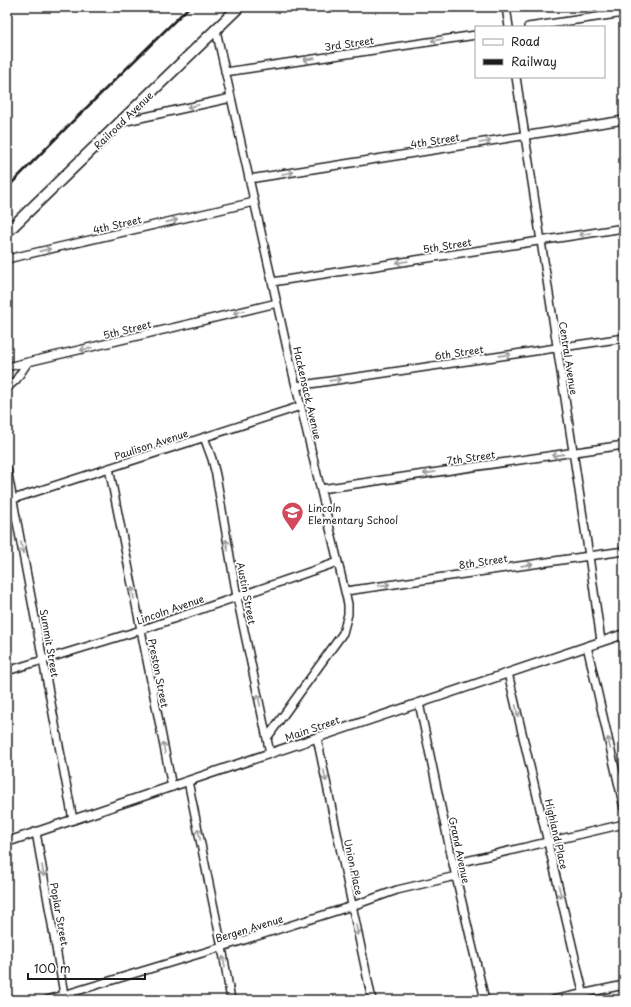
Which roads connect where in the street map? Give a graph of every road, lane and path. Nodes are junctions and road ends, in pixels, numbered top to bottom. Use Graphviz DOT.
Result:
graph roads {
  1 [pos="240,7"];
  2 [pos="506,7"];
  3 [pos="624,13"];
  4 [pos="509,26"];
  5 [pos="535,26"];
  6 [pos="216,30"];
  7 [pos="475,35"];
  8 [pos="225,72"];
  9 [pos="516,78"];
  10 [pos="231,98"];
  11 [pos="624,120"];
  12 [pos="121,122"];
  13 [pos="525,136"];
  14 [pos="249,179"];
  15 [pos="254,202"];
  16 [pos="624,228"];
  17 [pos="7,232"];
  18 [pos="541,241"];
  19 [pos="7,259"];
  20 [pos="272,282"];
  21 [pos="277,303"];
  22 [pos="624,338"];
  23 [pos="557,347"];
  24 [pos="28,362"];
  25 [pos="7,367"];
  26 [pos="296,386"];
  27 [pos="7,388"];
  28 [pos="301,406"];
  29 [pos="204,437"];
  30 [pos="624,445"];
  31 [pos="573,452"];
  32 [pos="109,468"];
  33 [pos="7,469"];
  34 [pos="321,488"];
  35 [pos="10,500"];
  36 [pos="624,551"];
  37 [pos="589,556"];
  38 [pos="338,562"];
  39 [pos="346,591"];
  40 [pos="237,597"];
  41 [pos="141,630"];
  42 [pos="624,634"];
  43 [pos="601,641"];
  44 [pos="587,646"];
  45 [pos="43,660"];
  46 [pos="7,671"];
  47 [pos="508,673"];
  48 [pos="419,703"];
  49 [pos="267,738"];
  50 [pos="316,738"];
  51 [pos="270,753"];
  52 [pos="188,781"];
  53 [pos="172,787"];
  54 [pos="624,808"];
  55 [pos="73,820"];
  56 [pos="624,824"];
  57 [pos="36,832"];
  58 [pos="7,842"];
  59 [pos="548,842"];
  60 [pos="453,864"];
  61 [pos="456,876"];
  62 [pos="352,906"];
  63 [pos="222,947"];
  64 [pos="624,985"];
  65 [pos="65,997"];
  66 [pos="585,997"];
  67 [pos="47,1000"];
  68 [pos="231,1000"];
  69 [pos="372,1000"];
  70 [pos="485,1000"];
  71 [pos="553,1000"];
  1 -- 6 [label="main road, Railroad Avenue"];
  2 -- 4 [label="street"];
  3 -- 5 [label="street"];
  6 -- 8 [label="street, Hackensack Avenue"];
  6 -- 12 [label="main road, Railroad Avenue"];
  7 -- 8 [label="street, 3rd Street, one-way"];
  8 -- 10 [label="street, Hackensack Avenue"];
  9 -- 13 [label="street, Central Avenue"];
  10 -- 12 [label="street, one-way"];
  10 -- 14 [label="street, Hackensack Avenue"];
  11 -- 13 [label="street, 4th Street"];
  12 -- 17 [label="main road, Railroad Avenue"];
  14 -- 13 [label="street, 4th Street, one-way"];
  13 -- 18 [label="street, Central Avenue"];
  14 -- 15 [label="street, Hackensack Avenue"];
  19 -- 15 [label="street, 4th Street, one-way"];
  15 -- 20 [label="street, Hackensack Avenue"];
  16 -- 18 [label="street, 5th Street, one-way"];
  18 -- 20 [label="street, 5th Street, one-way"];
  18 -- 23 [label="street, Central Avenue"];
  20 -- 21 [label="street, Hackensack Avenue"];
  21 -- 24 [label="street, 5th Street, one-way"];
  21 -- 26 [label="street, Hackensack Avenue"];
  22 -- 23 [label="street, 6th Street"];
  26 -- 23 [label="street, 6th Street, one-way"];
  23 -- 31 [label="street, Central Avenue"];
  24 -- 25 [label="street, 5th Street"];
  24 -- 27 [label="street"];
  26 -- 28 [label="street, Hackensack Avenue"];
  28 -- 29 [label="street, Paulison Avenue"];
  28 -- 34 [label="street, Hackensack Avenue"];
  29 -- 32 [label="street, Paulison Avenue"];
  40 -- 29 [label="street, Austin Street, one-way"];
  30 -- 31 [label="street, 7th Street"];
  31 -- 34 [label="street, 7th Street, one-way"];
  31 -- 37 [label="street, Central Avenue"];
  32 -- 35 [label="street, Paulison Avenue"];
  41 -- 32 [label="street, Preston Street, one-way"];
  33 -- 35 [label="street, Summit Street"];
  34 -- 38 [label="street, Hackensack Avenue"];
  35 -- 45 [label="street, Summit Street, one-way"];
  36 -- 37 [label="street, 8th Street"];
  39 -- 37 [label="street, 8th Street, one-way"];
  37 -- 43 [label="street, Central Avenue"];
  38 -- 39 [label="street, Hackensack Avenue"];
  38 -- 40 [label="street, Lincoln Avenue"];
  39 -- 49 [label="street, Hackensack Avenue"];
  40 -- 41 [label="street, Lincoln Avenue"];
  49 -- 40 [label="street, Austin Street, one-way"];
  41 -- 45 [label="street, Lincoln Avenue"];
  53 -- 41 [label="street, Preston Street, one-way"];
  42 -- 43 [label="street, Main Street"];
  43 -- 44 [label="street, Main Street"];
  44 -- 47 [label="street, Main Street"];
  54 -- 44 [label="street, one-way"];
  45 -- 46 [label="street, Lincoln Avenue"];
  45 -- 55 [label="street, Summit Street"];
  47 -- 48 [label="street, Main Street"];
  47 -- 59 [label="street, Highland Place, one-way"];
  48 -- 50 [label="street, Main Street"];
  48 -- 60 [label="street, Grand Avenue"];
  49 -- 51 [label="street, Austin Street"];
  50 -- 51 [label="street, Main Street"];
  50 -- 62 [label="street, Union Place, one-way"];
  51 -- 52 [label="street, Main Street"];
  52 -- 53 [label="street, Main Street"];
  63 -- 52 [label="street, one-way"];
  53 -- 55 [label="street, Main Street"];
  55 -- 57 [label="street, Main Street"];
  56 -- 59 [label="street"];
  57 -- 58 [label="street, Main Street"];
  57 -- 65 [label="street, Poplar Street, one-way"];
  59 -- 60 [label="street"];
  59 -- 66 [label="street, Highland Place, one-way"];
  60 -- 61 [label="street, Grand Avenue"];
  61 -- 62 [label="street, Bergen Avenue"];
  61 -- 70 [label="street, Grand Avenue"];
  62 -- 63 [label="street, Bergen Avenue"];
  62 -- 69 [label="street, Union Place, one-way"];
  63 -- 65 [label="street, Bergen Avenue"];
  68 -- 63 [label="street, one-way"];
  64 -- 66 [label="street"];
  65 -- 67 [label="street, Bergen Avenue"];
  66 -- 71 [label="street"];
}
